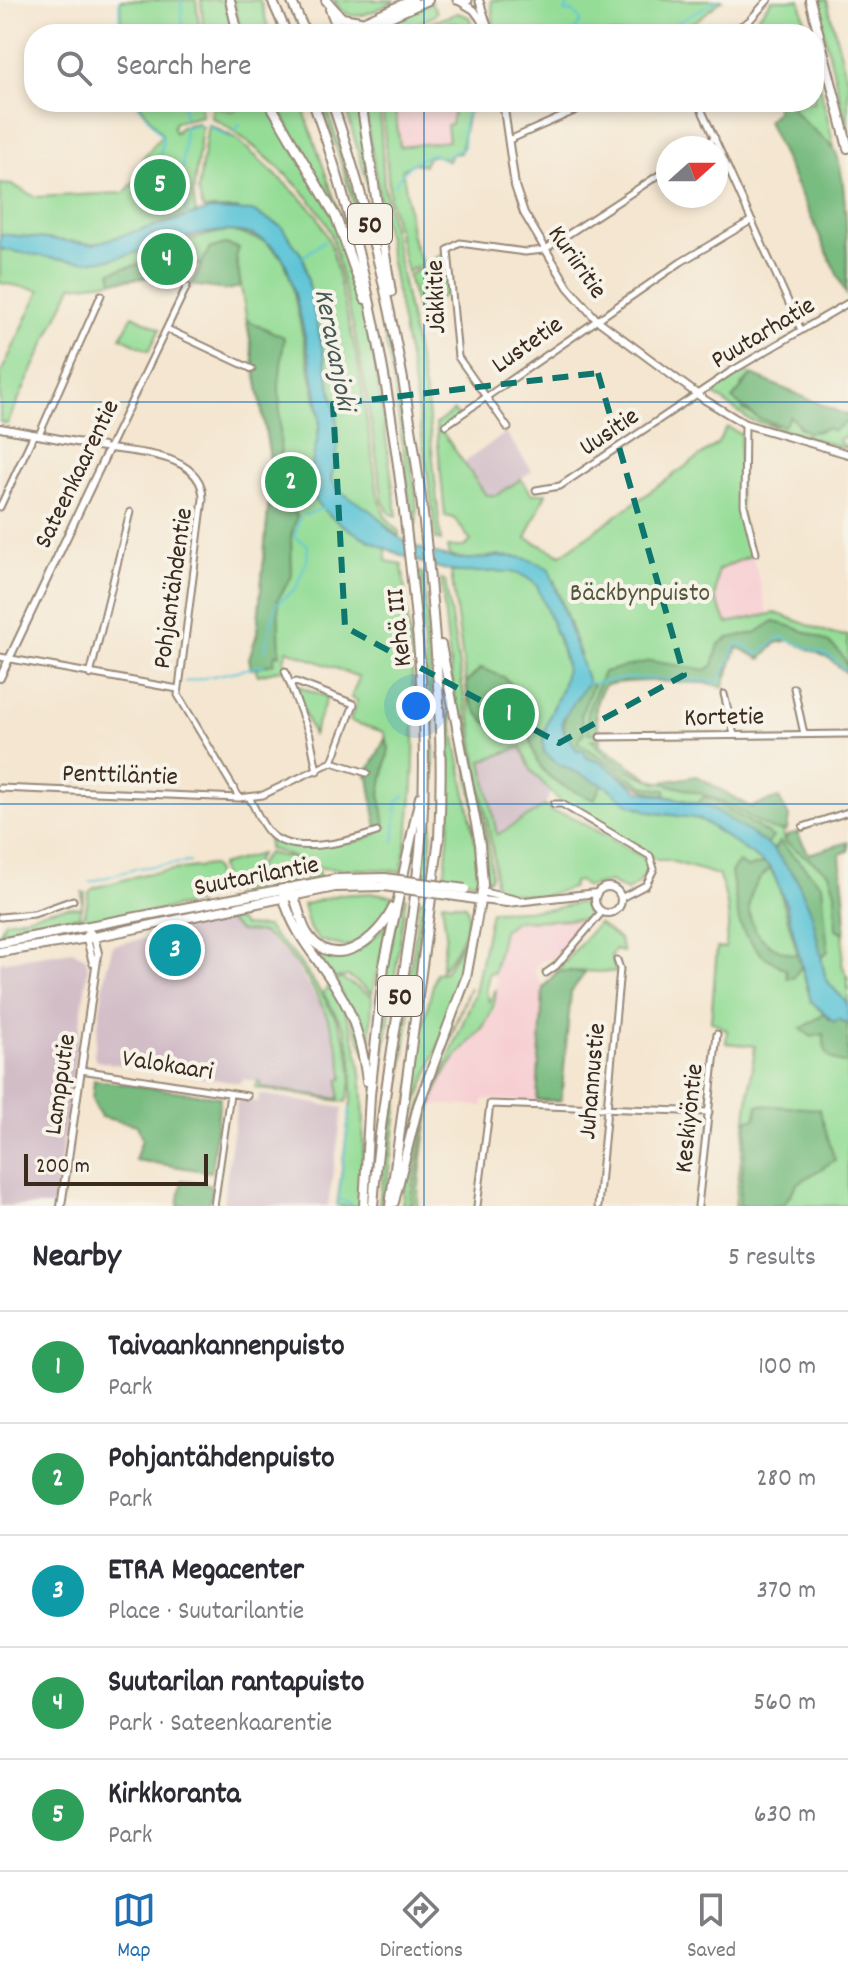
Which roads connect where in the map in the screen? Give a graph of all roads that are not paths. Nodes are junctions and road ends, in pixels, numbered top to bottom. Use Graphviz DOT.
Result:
graph roads {
  1 [pos="230,0"];
  2 [pos="272,0"];
  3 [pos="291,0"];
  4 [pos="326,0"];
  5 [pos="413,0"];
  6 [pos="428,0"];
  7 [pos="458,0"];
  8 [pos="468,0"];
  9 [pos="479,0"];
  10 [pos="768,0"];
  11 [pos="812,3"];
  12 [pos="236,24"];
  13 [pos="283,24"];
  14 [pos="302,24"];
  15 [pos="335,24"];
  16 [pos="366,24"];
  17 [pos="483,24"];
  18 [pos="486,24"];
  19 [pos="744,24"];
  20 [pos="817,24"];
  21 [pos="824,51"];
  22 [pos="275,112"];
  23 [pos="316,112"];
  24 [pos="335,112"];
  25 [pos="363,112"];
  26 [pos="505,112"];
  27 [pos="572,112"];
  28 [pos="703,112"];
  29 [pos="714,136"];
  30 [pos="509,140"];
  31 [pos="848,148"];
  32 [pos="728,167"];
  33 [pos="656,177"];
  34 [pos="752,220"];
  35 [pos="544,250"];
  36 [pos="187,286"];
  37 [pos="101,295"];
  38 [pos="848,303"];
  39 [pos="391,313"];
  40 [pos="596,319"];
  41 [pos="167,329"];
  42 [pos="376,330"];
  43 [pos="801,330"];
  44 [pos="252,369"];
  45 [pos="698,395"];
  46 [pos="485,396"];
  47 [pos="745,424"];
  48 [pos="446,425"];
  49 [pos="0,428"];
  50 [pos="508,428"];
  51 [pos="36,434"];
  52 [pos="106,448"];
  53 [pos="848,454"];
  54 [pos="536,490"];
  55 [pos="0,507"];
  56 [pos="130,512"];
  57 [pos="756,553"];
  58 [pos="433,609"];
  59 [pos="4,658"];
  60 [pos="285,671"];
  61 [pos="90,675"];
  62 [pos="0,678"];
  63 [pos="290,684"];
  64 [pos="794,688"];
  65 [pos="178,689"];
  66 [pos="724,694"];
  67 [pos="804,734"];
  68 [pos="848,734"];
  69 [pos="734,735"];
  70 [pos="600,737"];
  71 [pos="332,762"];
  72 [pos="317,771"];
  73 [pos="367,773"];
  74 [pos="424,785"];
  75 [pos="0,788"];
  76 [pos="249,797"];
  77 [pos="239,798"];
  78 [pos="554,804"];
  79 [pos="848,812"];
  80 [pos="803,827"];
  81 [pos="377,832"];
  82 [pos="400,892"];
  83 [pos="288,893"];
  84 [pos="597,893"];
  85 [pos="482,896"];
  86 [pos="621,898"];
  87 [pos="73,900"];
  88 [pos="602,912"];
  89 [pos="0,917"];
  90 [pos="87,928"];
  91 [pos="90,938"];
  92 [pos="0,943"];
  93 [pos="0,952"];
  94 [pos="617,960"];
  95 [pos="546,973"];
  96 [pos="717,1034"];
  97 [pos="81,1070"];
  98 [pos="230,1094"];
  99 [pos="370,1095"];
  100 [pos="247,1096"];
  101 [pos="607,1108"];
  102 [pos="709,1112"];
  103 [pos="61,1206"];
  104 [pos="214,1206"];
  105 [pos="364,1206"];
  106 [pos="373,1206"];
  107 [pos="391,1206"];
  108 [pos="477,1206"];
  109 [pos="598,1206"];
  110 [pos="698,1206"];
  1 -- 12 [label="main road"];
  2 -- 13 [label="main road"];
  3 -- 14 [label="main road"];
  4 -- 15 [label="main road"];
  4 -- 16 [label="main road"];
  5 -- 16 [label="main road"];
  6 -- 16 [label="main road"];
  7 -- 8 [label="main road"];
  7 -- 17 [label="street"];
  9 -- 18 [label="street"];
  10 -- 19 [label="street"];
  11 -- 20 [label="main road"];
  21 -- 31 [label="main road"];
  22 -- 42 [label="main road"];
  23 -- 42 [label="main road, Kehä III / 50"];
  24 -- 39 [label="main road, Kehä III / 50"];
  25 -- 39 [label="main road"];
  26 -- 30 [label="street, Kuriiritie"];
  27 -- 30 [label="street"];
  28 -- 29 [label="street"];
  30 -- 35 [label="street, Kuriiritie"];
  32 -- 34 [label="street"];
  33 -- 35 [label="street"];
  34 -- 40 [label="street, Lustetie"];
  34 -- 43 [label="street"];
  35 -- 40 [label="street, Kuriiritie"];
  35 -- 46 [label="street, Jäkkitie"];
  36 -- 41 [label="street, Sateenkaarentie"];
  37 -- 51 [label="street"];
  38 -- 43 [label="street, Puutarhatie"];
  39 -- 58 [label="main road, Kehä III / 50"];
  40 -- 45 [label="street, Kuriiritie"];
  40 -- 46 [label="street, Lustetie"];
  41 -- 44 [label="street"];
  41 -- 52 [label="street, Sateenkaarentie"];
  42 -- 74 [label="main road, Kehä III / 50"];
  43 -- 45 [label="street, Puutarhatie"];
  45 -- 47 [label="street, Kuriiritie"];
  45 -- 54 [label="street, Uusitie"];
  46 -- 48 [label="street, Lustetie"];
  46 -- 50 [label="street, Jäkkitie"];
  47 -- 53 [label="street, Kuriiritie"];
  47 -- 57 [label="street"];
  49 -- 51 [label="street, Pohjantähdentie"];
  51 -- 52 [label="street, Pohjantähdentie"];
  51 -- 55 [label="street"];
  52 -- 59 [label="street, Sateenkaarentie"];
  52 -- 65 [label="street, Pohjantähdentie"];
  56 -- 61 [label="street"];
  58 -- 85 [label="main road"];
  58 -- 107 [label="main road, Kehä III / 50"];
  59 -- 61 [label="street"];
  59 -- 62 [label="street, Sateenkaarentie"];
  60 -- 63 [label="street"];
  61 -- 65 [label="street"];
  63 -- 71 [label="street"];
  63 -- 72 [label="street"];
  64 -- 67 [label="street"];
  65 -- 77 [label="street, Pohjantähdentie"];
  66 -- 69 [label="street"];
  67 -- 68 [label="street, Kortetie"];
  67 -- 69 [label="street, Kortetie"];
  69 -- 70 [label="street, Kortetie"];
  71 -- 72 [label="street, Penttiläntie"];
  71 -- 73 [label="street"];
  72 -- 76 [label="street, Penttiläntie"];
  74 -- 82 [label="main road"];
  74 -- 106 [label="main road, Kehä III / 50"];
  75 -- 77 [label="street, Penttiläntie"];
  76 -- 77 [label="street, Penttiläntie"];
  76 -- 81 [label="street"];
  78 -- 86 [label="street"];
  79 -- 80 [label="street"];
  82 -- 83 [label="main road"];
  82 -- 99 [label="main road"];
  83 -- 85 [label="main road, Suutarilantie, bridge"];
  83 -- 90 [label="main road, Suutarilantie"];
  83 -- 91 [label="main road, Suutarilantie"];
  83 -- 99 [label="main road"];
  84 -- 85 [label="street, Suutarilantie"];
  84 -- 86 [label="street, Suutarilantie"];
  84 -- 88 [label="street"];
  85 -- 107 [label="main road"];
  86 -- 88 [label="street"];
  87 -- 89 [label="street"];
  88 -- 95 [label="street"];
  90 -- 91 [label="street, Lampputie"];
  90 -- 92 [label="main road, Suutarilantie"];
  91 -- 93 [label="main road, Suutarilantie"];
  91 -- 97 [label="street, Lampputie"];
  94 -- 101 [label="street, Juhannustie"];
  96 -- 102 [label="street, Keskiyöntie"];
  97 -- 98 [label="street, Valokaari"];
  97 -- 103 [label="street, Lampputie"];
  98 -- 100 [label="street"];
  98 -- 104 [label="street, Valokaari"];
  99 -- 105 [label="main road"];
  101 -- 102 [label="street"];
  101 -- 108 [label="street"];
  101 -- 109 [label="street, Juhannustie"];
  102 -- 110 [label="street, Keskiyöntie"];
}
